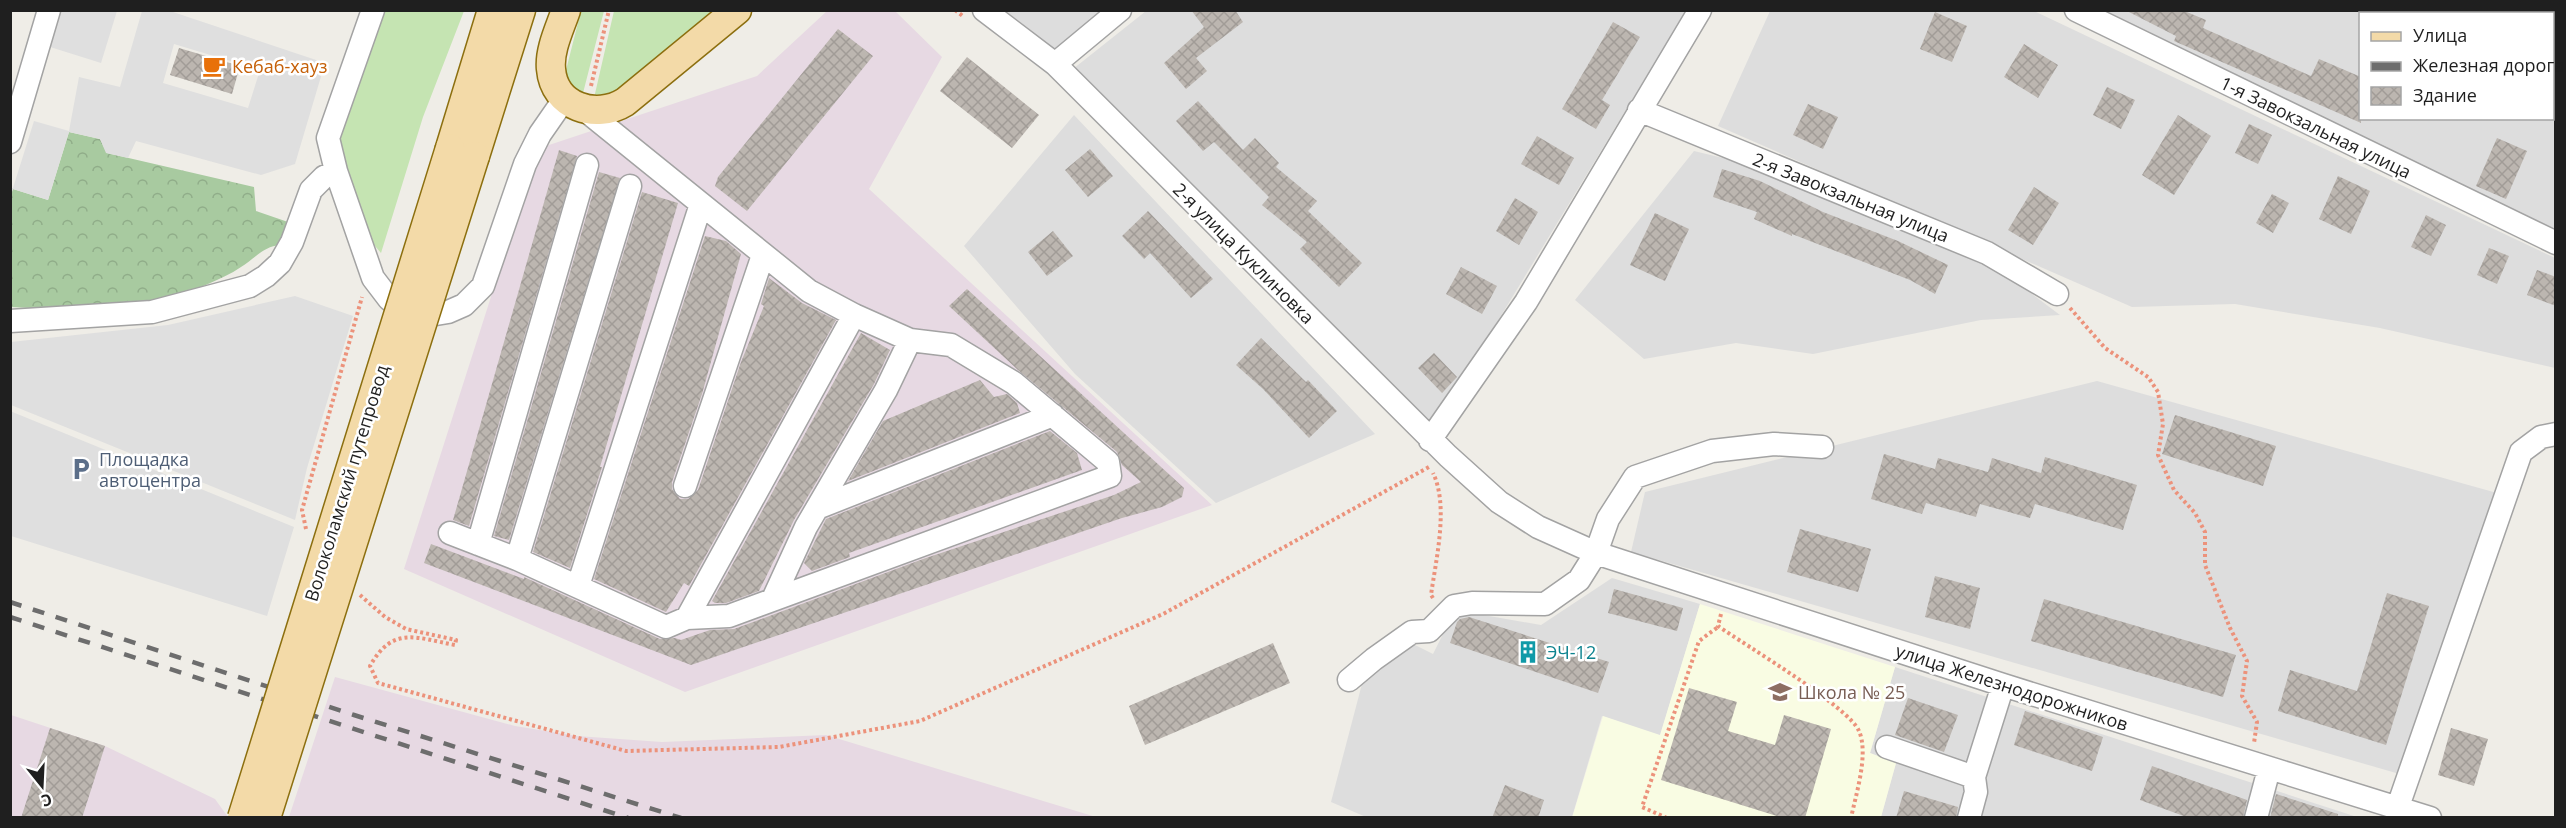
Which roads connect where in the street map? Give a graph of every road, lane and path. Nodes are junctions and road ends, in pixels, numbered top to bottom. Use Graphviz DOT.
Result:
graph roads {
  1 [pos="50,10"];
  2 [pos="373,10"];
  3 [pos="492,10"];
  4 [pos="521,10"];
  5 [pos="566,10"];
  6 [pos="609,10"];
  7 [pos="737,10"];
  8 [pos="984,10"];
  9 [pos="1120,10"];
  10 [pos="1700,10"];
  11 [pos="2076,10"];
  12 [pos="1055,64"];
  13 [pos="575,104"];
  14 [pos="1639,110"];
  15 [pos="10,142"];
  16 [pos="463,152"];
  17 [pos="587,165"];
  18 [pos="336,171"];
  19 [pos="630,186"];
  20 [pos="701,204"];
  21 [pos="2556,243"];
  22 [pos="763,255"];
  23 [pos="2057,294"];
  24 [pos="854,315"];
  25 [pos="10,321"];
  26 [pos="910,340"];
  27 [pos="1053,415"];
  28 [pos="2556,434"];
  29 [pos="1430,440"];
  30 [pos="1821,447"];
  31 [pos="1430,467"];
  32 [pos="685,486"];
  33 [pos="1499,502"];
  34 [pos="817,508"];
  35 [pos="450,533"];
  36 [pos="478,544"];
  37 [pos="1596,553"];
  38 [pos="517,559"];
  39 [pos="578,586"];
  40 [pos="1727,596"];
  41 [pos="773,599"];
  42 [pos="1444,615"];
  43 [pos="687,618"];
  44 [pos="1718,626"];
  45 [pos="1349,680"];
  46 [pos="2003,685"];
  47 [pos="1887,747"];
  48 [pos="2259,766"];
  49 [pos="1974,777"];
  50 [pos="2396,813"];
  51 [pos="242,818"];
  52 [pos="266,818"];
  53 [pos="1667,818"];
  54 [pos="1851,818"];
  55 [pos="1969,818"];
  56 [pos="2256,818"];
  57 [pos="2430,818"];
  1 -- 15 [label="street"];
  2 -- 18 [label="street"];
  3 -- 16 [label="main road"];
  4 -- 16 [label="main road"];
  5 -- 13 [label="main road"];
  6 -- 13 [label="path"];
  7 -- 13 [label="main road"];
  8 -- 12 [label="street, 2-я улица Куклиновка"];
  9 -- 12 [label="street"];
  10 -- 14 [label="street"];
  11 -- 21 [label="street, 1-я Завокзальная улица"];
  12 -- 29 [label="street, 2-я улица Куклиновка"];
  13 -- 18 [label="street"];
  13 -- 20 [label="street"];
  14 -- 23 [label="street, 2-я Завокзальная улица"];
  14 -- 29 [label="street"];
  16 -- 51 [label="main road, Волоколамский путепровод, bridge"];
  16 -- 52 [label="main road, Волоколамский путепровод, bridge"];
  17 -- 36 [label="street"];
  18 -- 25 [label="street"];
  19 -- 38 [label="street"];
  20 -- 22 [label="street"];
  20 -- 39 [label="street"];
  22 -- 24 [label="street"];
  22 -- 32 [label="street"];
  23 -- 48 [label="path"];
  24 -- 26 [label="street"];
  24 -- 43 [label="street"];
  26 -- 27 [label="street"];
  26 -- 34 [label="street"];
  27 -- 34 [label="street"];
  27 -- 41 [label="street"];
  28 -- 50 [label="street"];
  29 -- 33 [label="street, 2-я улица Куклиновка"];
  30 -- 37 [label="street"];
  31 -- 42 [label="path"];
  33 -- 37 [label="street, улица Железнодорожников"];
  34 -- 41 [label="street"];
  35 -- 36 [label="street"];
  36 -- 38 [label="street"];
  37 -- 40 [label="street, улица Железнодорожников"];
  37 -- 42 [label="street"];
  38 -- 39 [label="street"];
  39 -- 43 [label="street"];
  40 -- 44 [label="path"];
  40 -- 46 [label="street, улица Железнодорожников"];
  41 -- 43 [label="street"];
  42 -- 45 [label="street"];
  44 -- 53 [label="path"];
  44 -- 54 [label="path"];
  46 -- 48 [label="street, улица Железнодорожников"];
  46 -- 49 [label="street"];
  47 -- 49 [label="street"];
  48 -- 50 [label="street, улица Железнодорожников"];
  48 -- 56 [label="street"];
  49 -- 55 [label="street"];
  50 -- 57 [label="street, улица Железнодорожников"];
}
